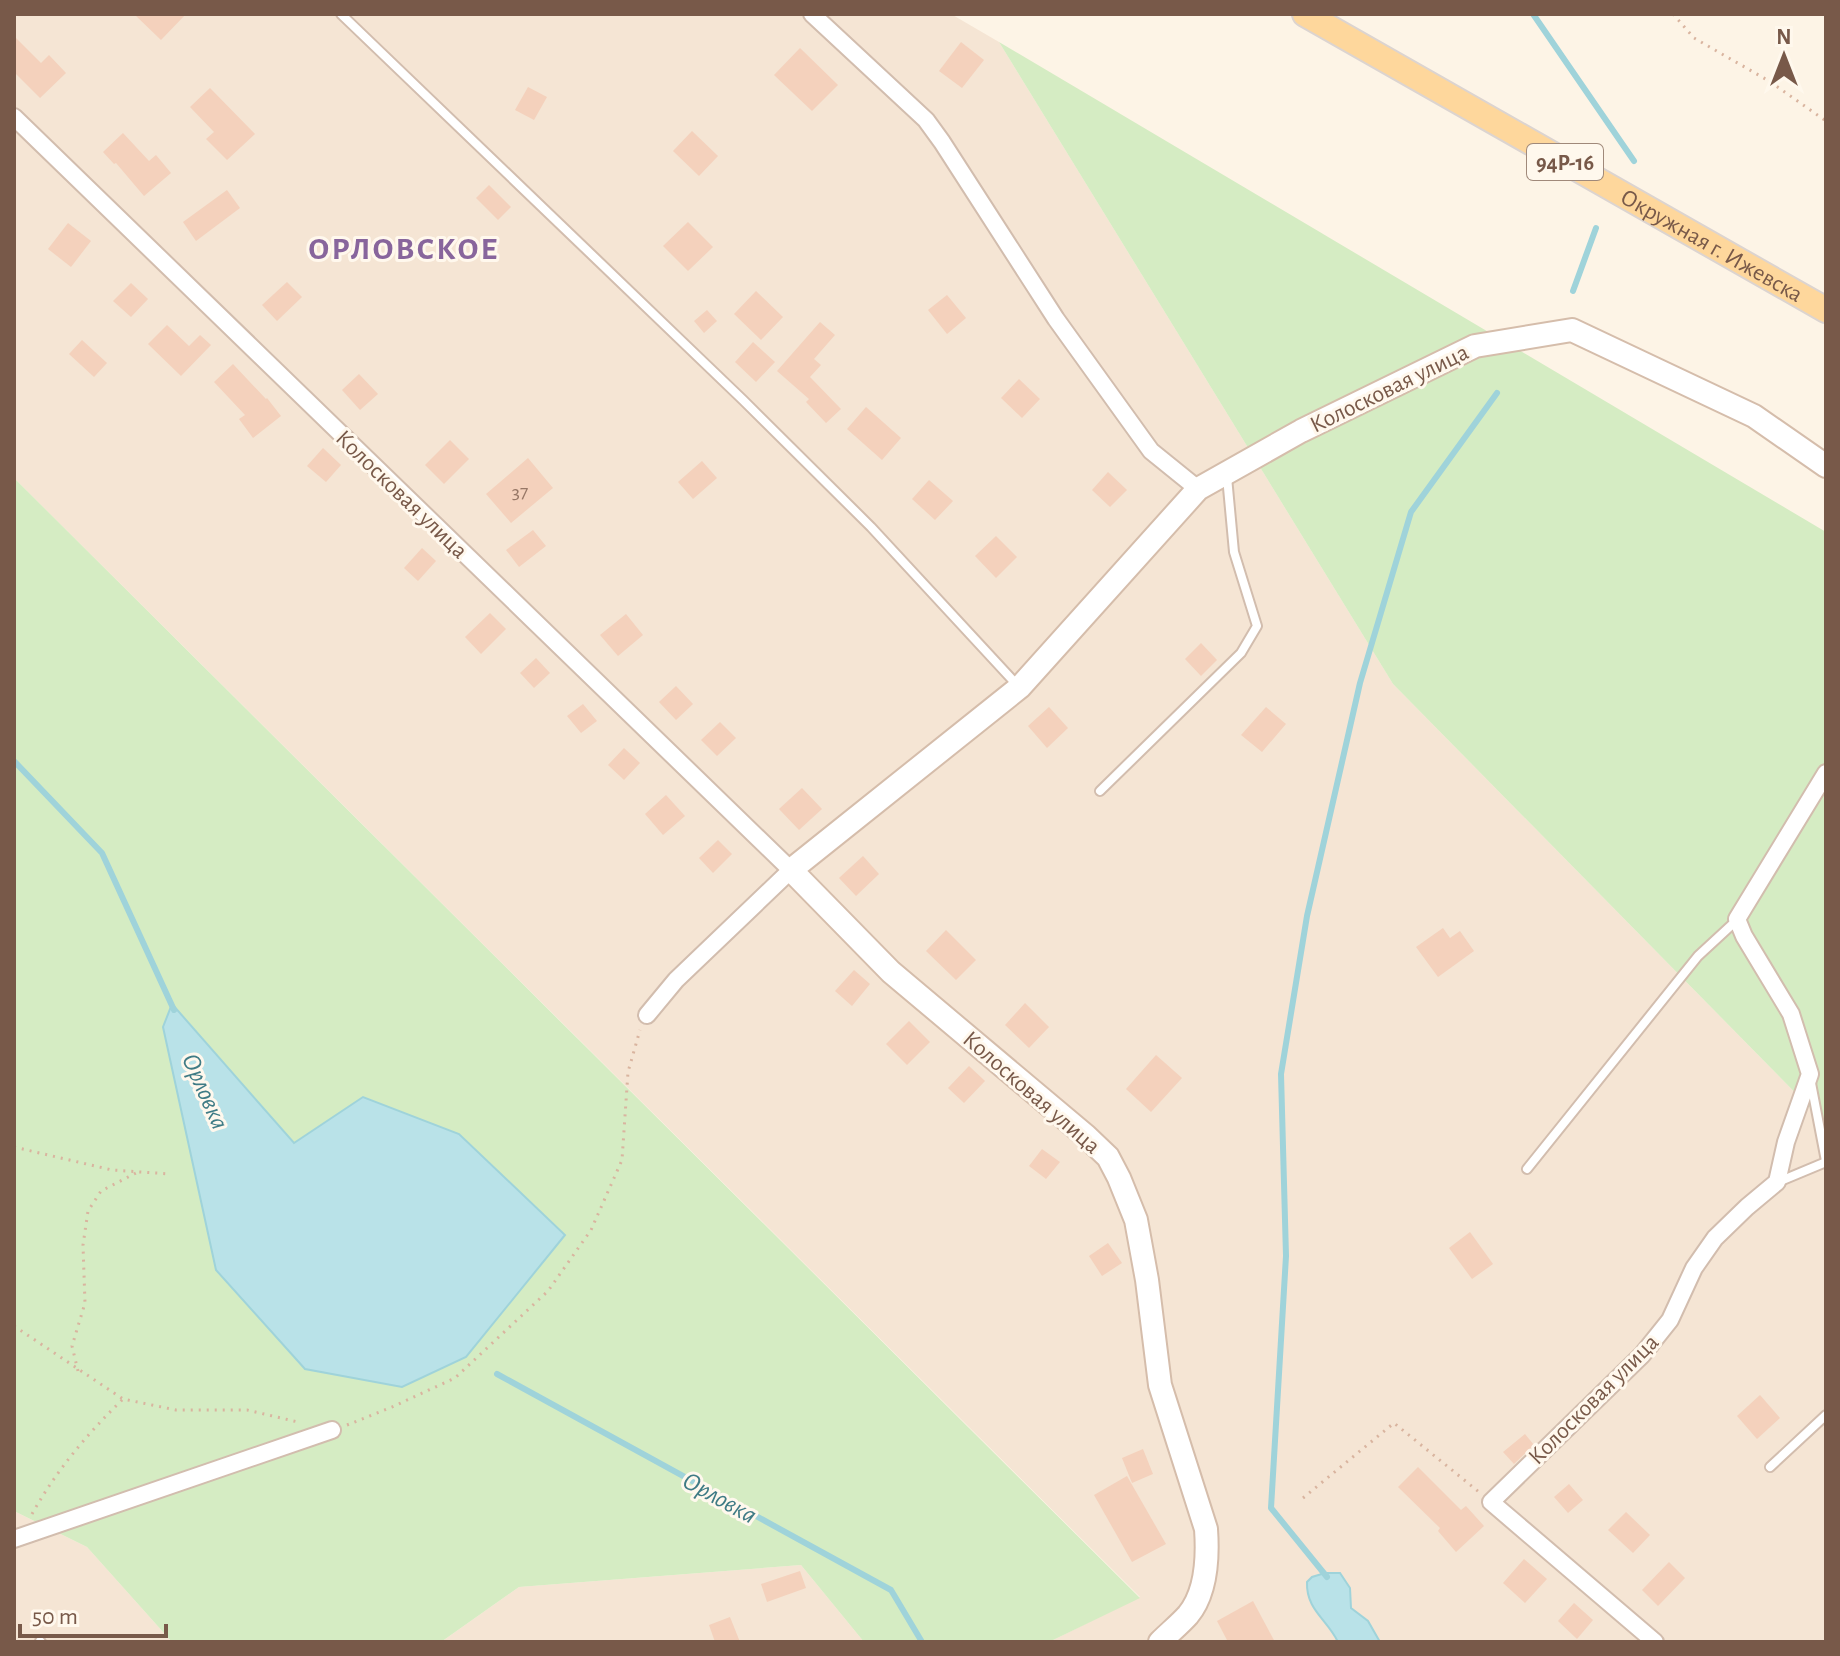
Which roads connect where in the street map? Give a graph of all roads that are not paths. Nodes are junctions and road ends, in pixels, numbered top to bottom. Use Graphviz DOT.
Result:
graph roads {
  1 [pos="341,14"];
  2 [pos="812,14"];
  3 [pos="1305,14"];
  4 [pos="14,117"];
  5 [pos="1826,310"];
  6 [pos="1826,466"];
  7 [pos="1227,472"];
  8 [pos="1198,489"];
  9 [pos="1020,687"];
  10 [pos="1826,773"];
  11 [pos="1100,791"];
  12 [pos="791,870"];
  13 [pos="1737,919"];
  14 [pos="647,1015"];
  15 [pos="1810,1074"];
  16 [pos="1826,1162"];
  17 [pos="1527,1169"];
  18 [pos="1777,1182"];
  19 [pos="1826,1415"];
  20 [pos="332,1430"];
  21 [pos="1770,1467"];
  22 [pos="16,1539"];
  23 [pos="1160,1642"];
  24 [pos="1655,1642"];
  1 -- 9 [label="lane"];
  2 -- 8 [label="street"];
  3 -- 5 [label="main road, Окружная г. Ижевска / 94Р-16"];
  4 -- 12 [label="street, Колосковая улица"];
  6 -- 7 [label="street, Колосковая улица"];
  7 -- 8 [label="street, Колосковая улица"];
  7 -- 11 [label="lane"];
  8 -- 9 [label="street, Колосковая улица"];
  9 -- 12 [label="street, Колосковая улица"];
  10 -- 13 [label="street"];
  12 -- 14 [label="street"];
  12 -- 23 [label="street, Колосковая улица"];
  13 -- 15 [label="street"];
  13 -- 17 [label="lane"];
  15 -- 16 [label="lane"];
  15 -- 18 [label="street"];
  16 -- 18 [label="lane"];
  18 -- 24 [label="street, Колосковая улица"];
  19 -- 21 [label="lane"];
  20 -- 22 [label="street"];
}
